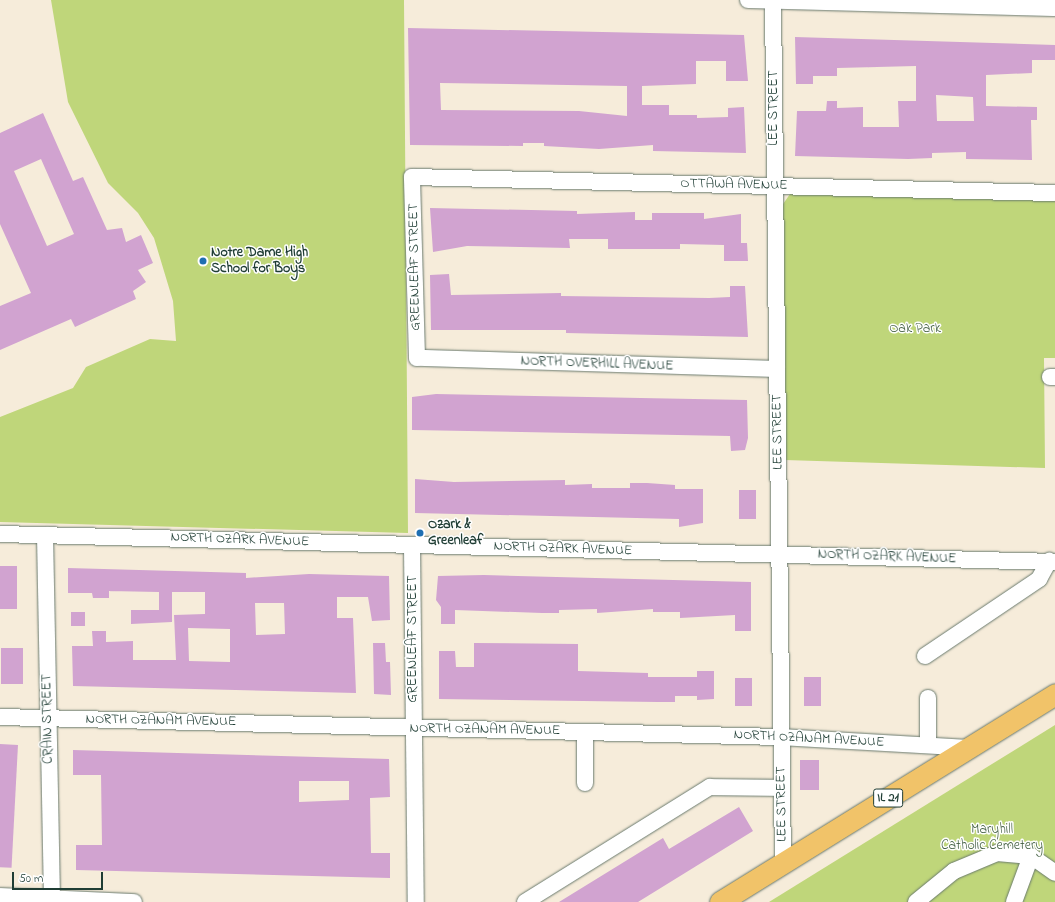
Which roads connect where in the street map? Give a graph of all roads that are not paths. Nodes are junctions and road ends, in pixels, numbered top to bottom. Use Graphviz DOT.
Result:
graph roads {
  1 [pos="748,0"];
  2 [pos="773,1"];
  3 [pos="1055,8"];
  4 [pos="412,177"];
  5 [pos="774,186"];
  6 [pos="1055,193"];
  7 [pos="417,358"];
  8 [pos="777,370"];
  9 [pos="0,534"];
  10 [pos="45,535"];
  11 [pos="412,545"];
  12 [pos="779,554"];
  13 [pos="1052,562"];
  14 [pos="925,656"];
  15 [pos="1055,694"];
  16 [pos="928,698"];
  17 [pos="0,717"];
  18 [pos="48,719"];
  19 [pos="413,728"];
  20 [pos="585,732"];
  21 [pos="780,737"];
  22 [pos="928,745"];
  23 [pos="969,748"];
  24 [pos="585,783"];
  25 [pos="781,788"];
  26 [pos="1031,856"];
  27 [pos="783,863"];
  28 [pos="1055,873"];
  29 [pos="0,896"];
  30 [pos="52,900"];
  31 [pos="134,902"];
  32 [pos="416,902"];
  33 [pos="525,902"];
  34 [pos="720,902"];
  35 [pos="916,902"];
  36 [pos="1014,902"];
  1 -- 2 [label="street"];
  2 -- 3 [label="street"];
  2 -- 5 [label="street, LEE STREET"];
  4 -- 5 [label="street, OTTAWA AVENUE"];
  4 -- 7 [label="street, GREENLEAF STREET"];
  5 -- 6 [label="street, OTTAWA AVENUE"];
  5 -- 8 [label="street, LEE STREET"];
  7 -- 8 [label="street, NORTH OVERHILL AVENUE"];
  8 -- 12 [label="street, LEE STREET"];
  9 -- 10 [label="street, NORTH OZARK AVENUE"];
  10 -- 11 [label="street, NORTH OZARK AVENUE"];
  10 -- 18 [label="street, CRAIN STREET"];
  11 -- 12 [label="street, NORTH OZARK AVENUE"];
  11 -- 19 [label="street, GREENLEAF STREET"];
  12 -- 13 [label="street, NORTH OZARK AVENUE"];
  12 -- 21 [label="street, LEE STREET"];
  13 -- 14 [label="street"];
  15 -- 23 [label="main road, IL 21"];
  16 -- 22 [label="street"];
  17 -- 18 [label="street, NORTH OZANAM AVENUE"];
  18 -- 19 [label="street, NORTH OZANAM AVENUE"];
  18 -- 30 [label="street, CRAIN STREET"];
  19 -- 20 [label="street, NORTH OZANAM AVENUE"];
  19 -- 32 [label="street, GREENLEAF STREET"];
  20 -- 21 [label="street, NORTH OZANAM AVENUE"];
  20 -- 24 [label="street"];
  21 -- 22 [label="street, NORTH OZANAM AVENUE"];
  21 -- 25 [label="street, LEE STREET"];
  22 -- 23 [label="street, NORTH OZANAM AVENUE"];
  23 -- 27 [label="main road, IL 21"];
  25 -- 27 [label="street, LEE STREET"];
  25 -- 33 [label="street"];
  26 -- 28 [label="street"];
  26 -- 35 [label="street"];
  26 -- 36 [label="street"];
  27 -- 34 [label="main road, IL 21"];
  29 -- 30 [label="street"];
  30 -- 31 [label="street"];
}
